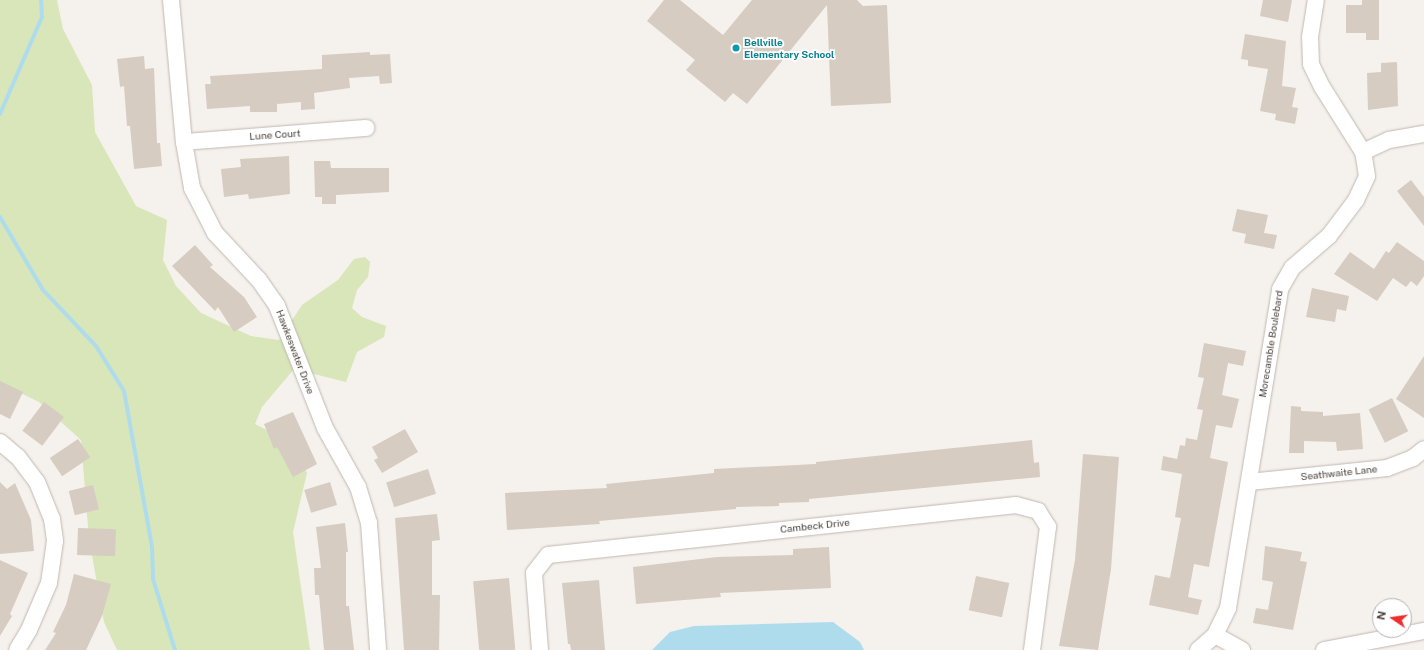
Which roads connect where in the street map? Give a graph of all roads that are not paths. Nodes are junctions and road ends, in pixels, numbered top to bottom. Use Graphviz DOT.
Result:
graph roads {
  1 [pos="171,0"];
  2 [pos="1316,0"];
  3 [pos="366,128"];
  4 [pos="1424,134"];
  5 [pos="184,142"];
  6 [pos="1364,152"];
  7 [pos="0,442"];
  8 [pos="1424,449"];
  9 [pos="1250,482"];
  10 [pos="1424,631"];
  11 [pos="1215,635"];
  12 [pos="17,650"];
  13 [pos="378,650"];
  14 [pos="540,650"];
  15 [pos="1032,650"];
  16 [pos="1198,650"];
  17 [pos="1242,650"];
  18 [pos="1324,650"];
  1 -- 5 [label="street, Hawkeswater Drive"];
  2 -- 6 [label="street, Morecamble Boulebard"];
  3 -- 5 [label="street, Lune Court"];
  4 -- 6 [label="street"];
  5 -- 13 [label="street, Hawkeswater Drive"];
  6 -- 9 [label="street, Morecamble Boulebard"];
  7 -- 12 [label="street"];
  8 -- 9 [label="street, Seathwaite Lane"];
  9 -- 11 [label="street, Morecamble Boulebard"];
  10 -- 18 [label="street"];
  11 -- 16 [label="street, Morecamble Boulebard"];
  11 -- 17 [label="street"];
  14 -- 15 [label="street, Cambeck Drive"];
}
